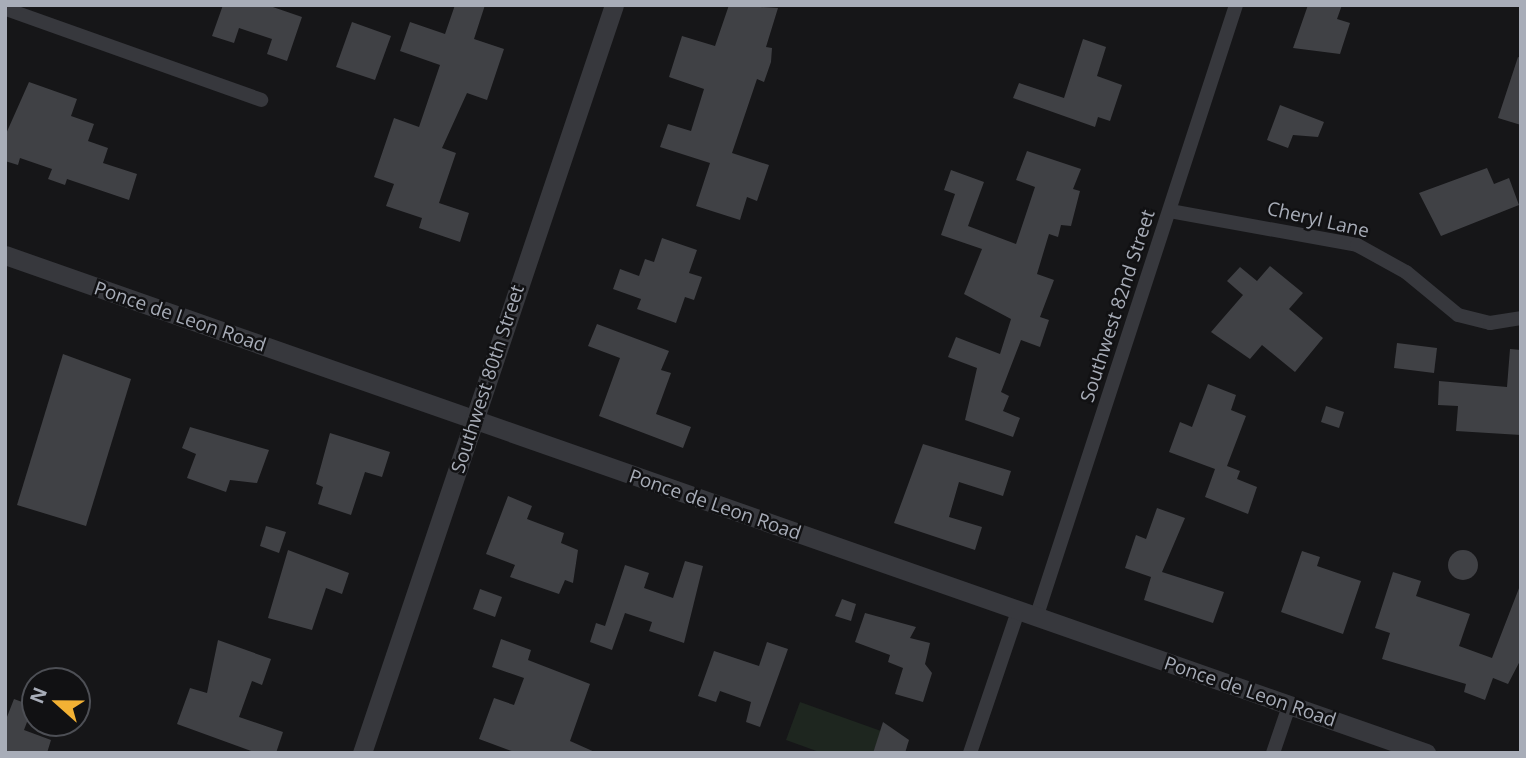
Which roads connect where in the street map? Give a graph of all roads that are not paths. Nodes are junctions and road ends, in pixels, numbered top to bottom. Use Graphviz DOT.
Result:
graph roads {
  1 [pos="614,5"];
  2 [pos="1236,5"];
  3 [pos="6,8"];
  4 [pos="261,100"];
  5 [pos="1170,211"];
  6 [pos="5,255"];
  7 [pos="1521,318"];
  8 [pos="474,420"];
  9 [pos="1027,615"];
  10 [pos="1289,706"];
  11 [pos="362,753"];
  12 [pos="970,753"];
  13 [pos="1273,753"];
  14 [pos="1426,753"];
  1 -- 8 [label="street, Southwest 80th Street"];
  2 -- 5 [label="street, Southwest 82nd Street"];
  3 -- 4 [label="street"];
  5 -- 7 [label="street, Cheryl Lane"];
  5 -- 9 [label="street, Southwest 82nd Street"];
  6 -- 8 [label="street, Ponce de Leon Road"];
  8 -- 9 [label="street, Ponce de Leon Road"];
  8 -- 11 [label="street, Southwest 80th Street"];
  9 -- 10 [label="street, Ponce de Leon Road"];
  9 -- 12 [label="street, Southwest 82nd Street"];
  10 -- 13 [label="street"];
  10 -- 14 [label="street, Ponce de Leon Road"];
}
